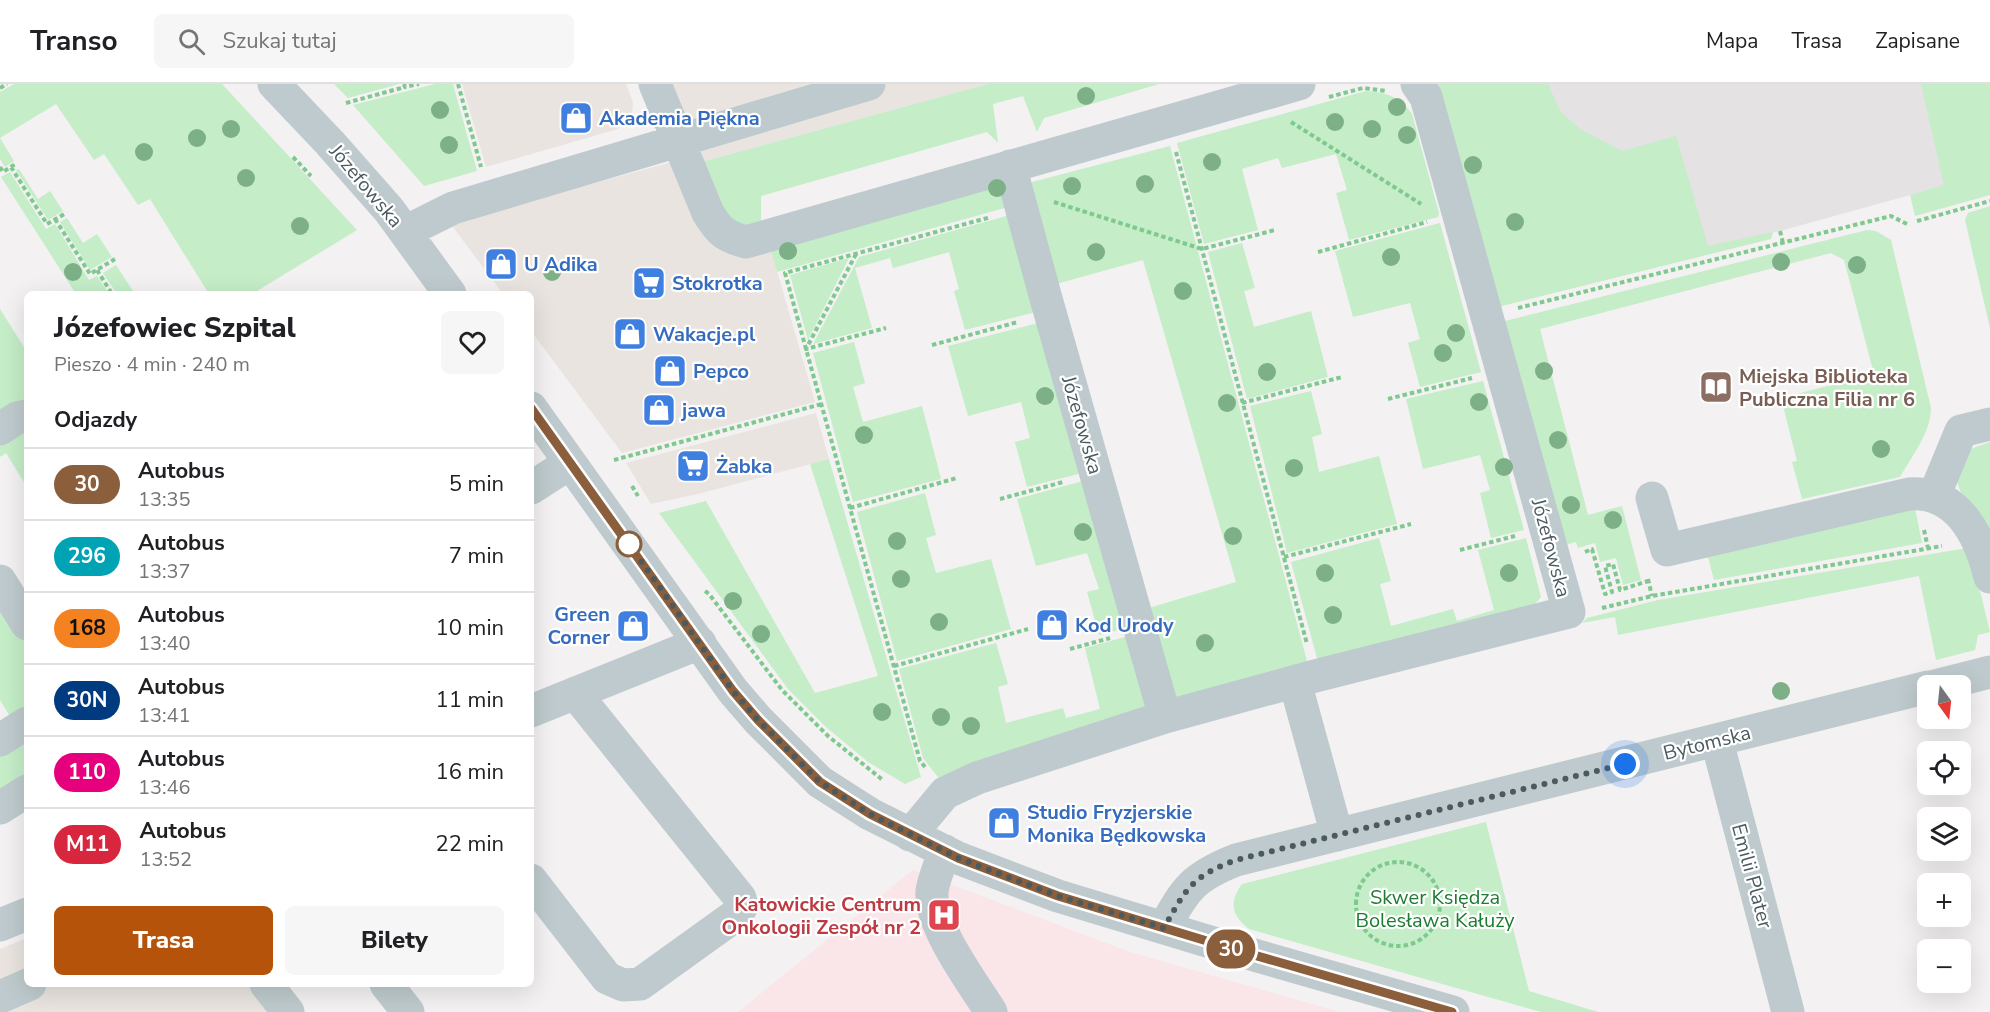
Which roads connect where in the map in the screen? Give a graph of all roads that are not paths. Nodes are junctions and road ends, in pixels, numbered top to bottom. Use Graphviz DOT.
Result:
graph roads {
  1 [pos="274,84"];
  2 [pos="655,84"];
  3 [pos="869,84"];
  4 [pos="1402,88"];
  5 [pos="1309,92"];
  6 [pos="678,140"];
  7 [pos="1010,166"];
  8 [pos="405,232"];
  9 [pos="448,291"];
  10 [pos="534,412"];
  11 [pos="24,417"];
  12 [pos="1990,424"];
  13 [pos="0,429"];
  14 [pos="570,463"];
  15 [pos="534,486"];
  16 [pos="1934,496"];
  17 [pos="1652,498"];
  18 [pos="1990,577"];
  19 [pos="0,581"];
  20 [pos="24,619"];
  21 [pos="700,643"];
  22 [pos="1990,672"];
  23 [pos="1971,677"];
  24 [pos="1305,679"];
  25 [pos="1917,690"];
  26 [pos="575,693"];
  27 [pos="534,710"];
  28 [pos="1165,717"];
  29 [pos="24,725"];
  30 [pos="0,740"];
  31 [pos="1716,741"];
  32 [pos="24,793"];
  33 [pos="0,807"];
  34 [pos="910,835"];
  35 [pos="1337,835"];
  36 [pos="945,851"];
  37 [pos="534,884"];
  38 [pos="24,915"];
  39 [pos="0,925"];
  40 [pos="1164,928"];
  41 [pos="24,987"];
  42 [pos="268,987"];
  43 [pos="388,987"];
  44 [pos="0,997"];
  45 [pos="1434,1010"];
  46 [pos="288,1012"];
  47 [pos="408,1012"];
  48 [pos="991,1012"];
  49 [pos="1788,1012"];
  1 -- 8 [label="street, Józefowska"];
  2 -- 6 [label="street"];
  3 -- 6 [label="street"];
  4 -- 24 [label="street, Józefowska"];
  5 -- 7 [label="street"];
  6 -- 7 [label="street"];
  6 -- 8 [label="street"];
  7 -- 28 [label="street, Józefowska"];
  8 -- 9 [label="street, Józefowska"];
  10 -- 14 [label="street"];
  11 -- 13 [label="street"];
  12 -- 16 [label="street"];
  14 -- 15 [label="street"];
  14 -- 21 [label="street"];
  16 -- 17 [label="street"];
  16 -- 18 [label="street"];
  19 -- 20 [label="street"];
  21 -- 26 [label="street"];
  21 -- 34 [label="street"];
  22 -- 23 [label="street"];
  24 -- 28 [label="street, Józefowska"];
  24 -- 35 [label="street"];
  25 -- 31 [label="street, Bytomska"];
  26 -- 27 [label="street"];
  26 -- 37 [label="street"];
  28 -- 34 [label="street, Józefowska"];
  29 -- 30 [label="street"];
  31 -- 35 [label="street, Bytomska"];
  31 -- 49 [label="street, Emilii Plater"];
  32 -- 33 [label="street"];
  34 -- 36 [label="street"];
  35 -- 40 [label="street, Bytomska"];
  36 -- 40 [label="street"];
  36 -- 48 [label="street"];
  38 -- 39 [label="street"];
  40 -- 45 [label="street"];
  41 -- 44 [label="street"];
  42 -- 46 [label="street"];
  43 -- 47 [label="street"];
}
